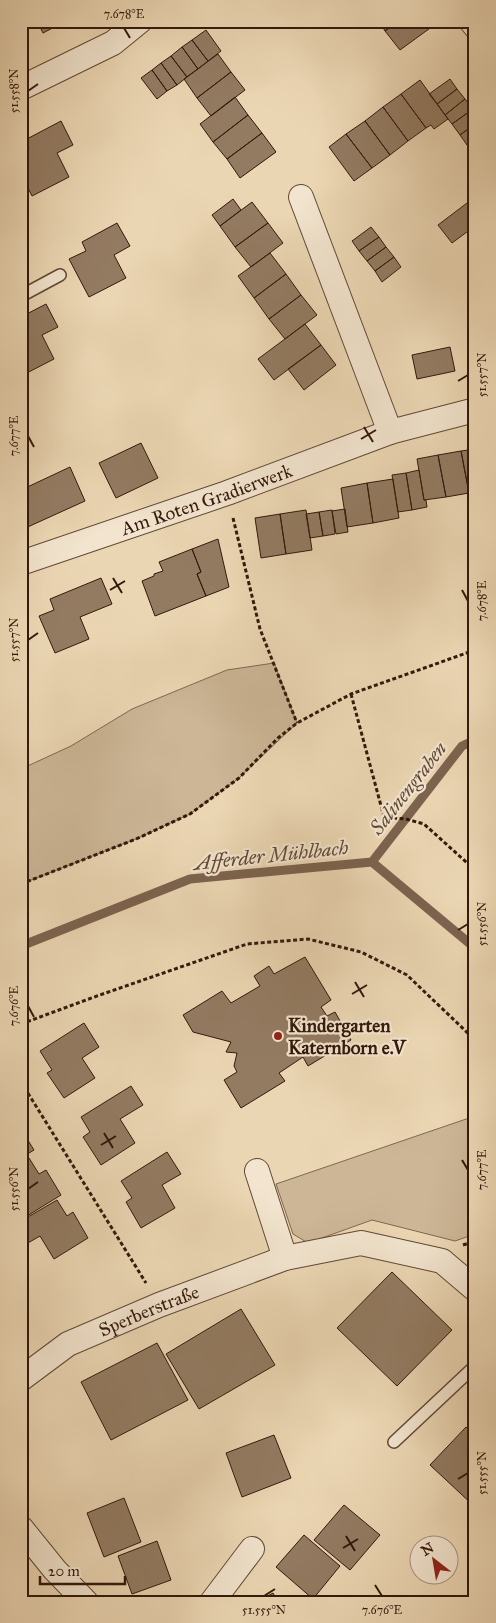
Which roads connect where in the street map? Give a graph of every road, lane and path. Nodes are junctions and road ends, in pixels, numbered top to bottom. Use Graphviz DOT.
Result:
graph roads {
  1 [pos="140,21"];
  2 [pos="471,21"];
  3 [pos="475,26"];
  4 [pos="21,88"];
  5 [pos="301,198"];
  6 [pos="60,275"];
  7 [pos="21,296"];
  8 [pos="475,410"];
  9 [pos="390,432"];
  10 [pos="226,493"];
  11 [pos="21,563"];
  12 [pos="475,650"];
  13 [pos="352,694"];
  14 [pos="297,723"];
  15 [pos="475,870"];
  16 [pos="21,884"];
  17 [pos="21,1024"];
  18 [pos="475,1040"];
  19 [pos="21,1082"];
  20 [pos="257,1171"];
  21 [pos="286,1258"];
  22 [pos="475,1289"];
  23 [pos="160,1305"];
  24 [pos="475,1366"];
  25 [pos="21,1379"];
  26 [pos="394,1442"];
  27 [pos="21,1528"];
  28 [pos="252,1549"];
  29 [pos="475,1597"];
  30 [pos="86,1602"];
  31 [pos="212,1602"];
  32 [pos="471,1602"];
  1 -- 4 [label="street"];
  2 -- 3 [label="street"];
  5 -- 9 [label="street"];
  6 -- 7 [label="lane"];
  8 -- 9 [label="street, Am Roten Gradierwerk"];
  9 -- 10 [label="street, Am Roten Gradierwerk"];
  10 -- 11 [label="street, Am Roten Gradierwerk"];
  10 -- 14 [label="path"];
  12 -- 13 [label="path"];
  13 -- 14 [label="path"];
  13 -- 15 [label="path"];
  14 -- 16 [label="path"];
  17 -- 18 [label="path"];
  19 -- 23 [label="path"];
  20 -- 21 [label="street"];
  21 -- 22 [label="street, Sperberstraße"];
  21 -- 23 [label="street, Sperberstraße"];
  23 -- 25 [label="street, Sperberstraße"];
  24 -- 26 [label="lane"];
  27 -- 30 [label="street"];
  28 -- 31 [label="street"];
  29 -- 32 [label="path"];
}
